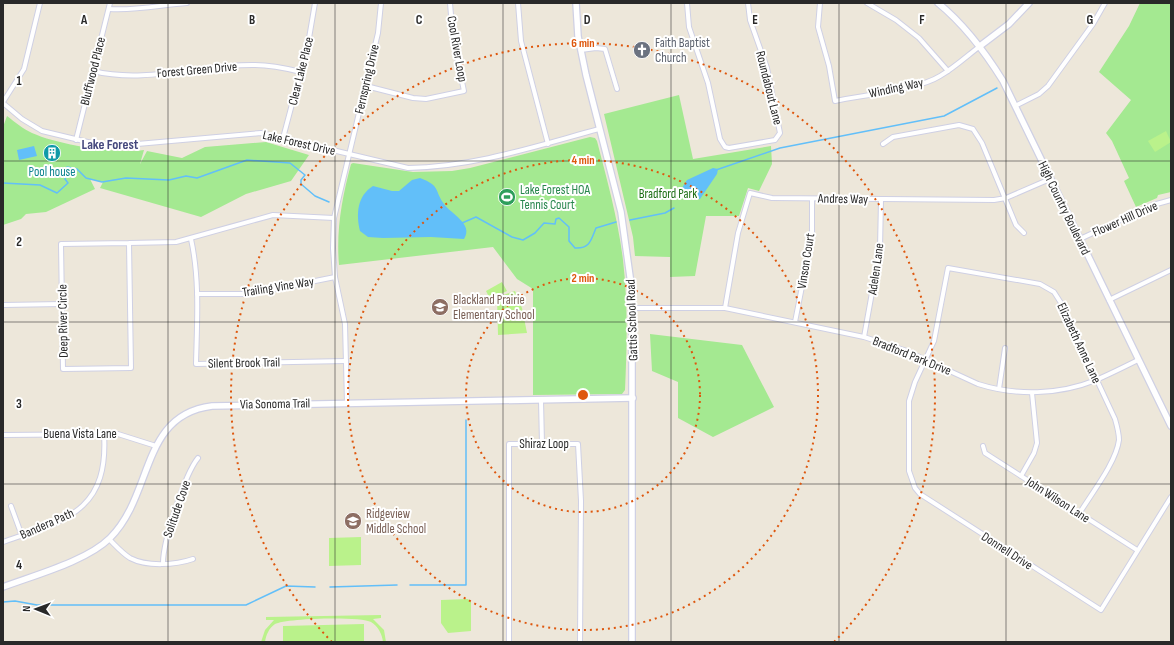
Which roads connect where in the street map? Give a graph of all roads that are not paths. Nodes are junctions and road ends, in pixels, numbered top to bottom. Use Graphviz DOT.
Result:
graph roads {
  1 [pos="40,3"];
  2 [pos="110,3"];
  3 [pos="183,3"];
  4 [pos="187,3"];
  5 [pos="314,3"];
  6 [pos="381,3"];
  7 [pos="450,3"];
  8 [pos="518,3"];
  9 [pos="576,3"];
  10 [pos="687,3"];
  11 [pos="748,3"];
  12 [pos="820,3"];
  13 [pos="867,3"];
  14 [pos="938,3"];
  15 [pos="1029,3"];
  16 [pos="1106,3"];
  17 [pos="109,9"];
  18 [pos="980,46"];
  19 [pos="581,50"];
  20 [pos="93,71"];
  21 [pos="948,71"];
  22 [pos="300,72"];
  23 [pos="366,86"];
  24 [pos="617,90"];
  25 [pos="3,103"];
  26 [pos="1015,106"];
  27 [pos="599,130"];
  28 [pos="283,138"];
  29 [pos="76,140"];
  30 [pos="548,144"];
  31 [pos="883,144"];
  32 [pos="348,154"];
  33 [pos="1050,179"];
  34 [pos="1006,198"];
  35 [pos="812,199"];
  36 [pos="881,200"];
  37 [pos="1171,200"];
  38 [pos="334,218"];
  39 [pos="1024,233"];
  40 [pos="192,239"];
  41 [pos="1080,239"];
  42 [pos="129,243"];
  43 [pos="1171,270"];
  44 [pos="335,277"];
  45 [pos="197,294"];
  46 [pos="1109,300"];
  47 [pos="62,304"];
  48 [pos="3,305"];
  49 [pos="633,308"];
  50 [pos="725,308"];
  51 [pos="795,322"];
  52 [pos="864,337"];
  53 [pos="1005,348"];
  54 [pos="925,360"];
  55 [pos="1138,360"];
  56 [pos="346,361"];
  57 [pos="1096,380"];
  58 [pos="999,389"];
  59 [pos="1032,393"];
  60 [pos="633,398"];
  61 [pos="542,400"];
  62 [pos="347,403"];
  63 [pos="1171,426"];
  64 [pos="104,433"];
  65 [pos="3,435"];
  66 [pos="542,444"];
  67 [pos="156,446"];
  68 [pos="983,446"];
  69 [pos="198,458"];
  70 [pos="1021,476"];
  71 [pos="1171,497"];
  72 [pos="10,506"];
  73 [pos="1079,514"];
  74 [pos="22,536"];
  75 [pos="109,539"];
  76 [pos="3,542"];
  77 [pos="1137,550"];
  78 [pos="193,560"];
  79 [pos="163,563"];
  80 [pos="3,587"];
  81 [pos="509,642"];
  82 [pos="580,642"];
  83 [pos="632,642"];
  1 -- 25 [label="street"];
  2 -- 17 [label="street, Bluffwood Place"];
  3 -- 4 [label="street"];
  3 -- 17 [label="street"];
  5 -- 22 [label="street, Clear Lake Place"];
  6 -- 23 [label="street, Fernspring Drive"];
  7 -- 23 [label="street, Cool River Loop"];
  8 -- 30 [label="street"];
  9 -- 19 [label="street, Gattis School Road"];
  10 -- 11 [label="street, Roundabout Lane"];
  12 -- 21 [label="street, Winding Way"];
  13 -- 21 [label="street"];
  14 -- 18 [label="street, High Country Boulevard"];
  15 -- 18 [label="street, Winding Way"];
  16 -- 26 [label="street"];
  17 -- 20 [label="street, Bluffwood Place"];
  18 -- 21 [label="street, Winding Way"];
  18 -- 26 [label="street, High Country Boulevard"];
  19 -- 24 [label="street"];
  19 -- 27 [label="street, Gattis School Road"];
  20 -- 22 [label="street, Forest Green Drive"];
  20 -- 29 [label="street, Bluffwood Place"];
  22 -- 28 [label="street, Clear Lake Place"];
  23 -- 32 [label="street, Fernspring Drive"];
  25 -- 29 [label="street, Lake Forest Drive"];
  26 -- 33 [label="street, High Country Boulevard"];
  27 -- 30 [label="street, Lake Forest Drive"];
  27 -- 49 [label="street, Gattis School Road"];
  28 -- 29 [label="street, Lake Forest Drive"];
  28 -- 32 [label="street, Lake Forest Drive"];
  30 -- 32 [label="street, Lake Forest Drive"];
  31 -- 34 [label="street"];
  32 -- 38 [label="street, Fernspring Drive"];
  33 -- 34 [label="street, Andres Way"];
  33 -- 41 [label="street, High Country Boulevard"];
  34 -- 36 [label="street, Andres Way"];
  34 -- 39 [label="street"];
  35 -- 36 [label="street, Andres Way"];
  35 -- 50 [label="street, Andres Way"];
  35 -- 51 [label="street, Vinson Court"];
  36 -- 52 [label="street, Adelen Lane"];
  37 -- 41 [label="street, Flower Hill Drive"];
  38 -- 40 [label="street, Deep River Circle"];
  38 -- 44 [label="street, Fernspring Drive"];
  40 -- 42 [label="street, Deep River Circle"];
  40 -- 45 [label="street, Silent Brook Trail"];
  41 -- 46 [label="street, High Country Boulevard"];
  42 -- 47 [label="street, Deep River Circle"];
  42 -- 47 [label="street, Deep River Circle"];
  43 -- 46 [label="street"];
  44 -- 45 [label="street, Trailing Vine Way"];
  44 -- 56 [label="street, Fernspring Drive"];
  45 -- 56 [label="street, Silent Brook Trail"];
  46 -- 55 [label="street, High Country Boulevard"];
  47 -- 48 [label="street"];
  49 -- 50 [label="street, Bradford Park Drive"];
  49 -- 60 [label="street, Gattis School Road"];
  50 -- 51 [label="street, Bradford Park Drive"];
  51 -- 52 [label="street, Bradford Park Drive"];
  52 -- 54 [label="street, Bradford Park Drive"];
  53 -- 58 [label="street"];
  54 -- 57 [label="street, Elizabeth Anne Lane"];
  54 -- 58 [label="street, Bradford Park Drive"];
  54 -- 77 [label="street, Donnell Drive"];
  55 -- 57 [label="street, Bradford Park Drive"];
  55 -- 63 [label="street, High Country Boulevard"];
  56 -- 62 [label="street, Fernspring Drive"];
  57 -- 59 [label="street, Bradford Park Drive"];
  57 -- 73 [label="street, Elizabeth Anne Lane"];
  58 -- 59 [label="street, Bradford Park Drive"];
  59 -- 70 [label="street"];
  60 -- 61 [label="street, Via Sonoma Trail"];
  60 -- 83 [label="street, Gattis School Road"];
  61 -- 62 [label="street, Via Sonoma Trail"];
  61 -- 66 [label="street"];
  62 -- 67 [label="street, Via Sonoma Trail"];
  64 -- 65 [label="street, Buena Vista Lane"];
  64 -- 67 [label="street, Buena Vista Lane"];
  64 -- 74 [label="street, Bandera Path"];
  66 -- 81 [label="street, Shiraz Loop"];
  66 -- 82 [label="street, Shiraz Loop"];
  67 -- 75 [label="street, Via Sonoma Trail"];
  68 -- 70 [label="street, John Wilson Lane"];
  69 -- 79 [label="street, Solitude Cove"];
  70 -- 73 [label="street, John Wilson Lane"];
  71 -- 77 [label="street, Donnell Drive"];
  72 -- 74 [label="street"];
  73 -- 77 [label="street, John Wilson Lane"];
  74 -- 76 [label="street, Bandera Path"];
  75 -- 79 [label="street"];
  75 -- 80 [label="street, Via Sonoma Trail"];
  78 -- 79 [label="street"];
}
